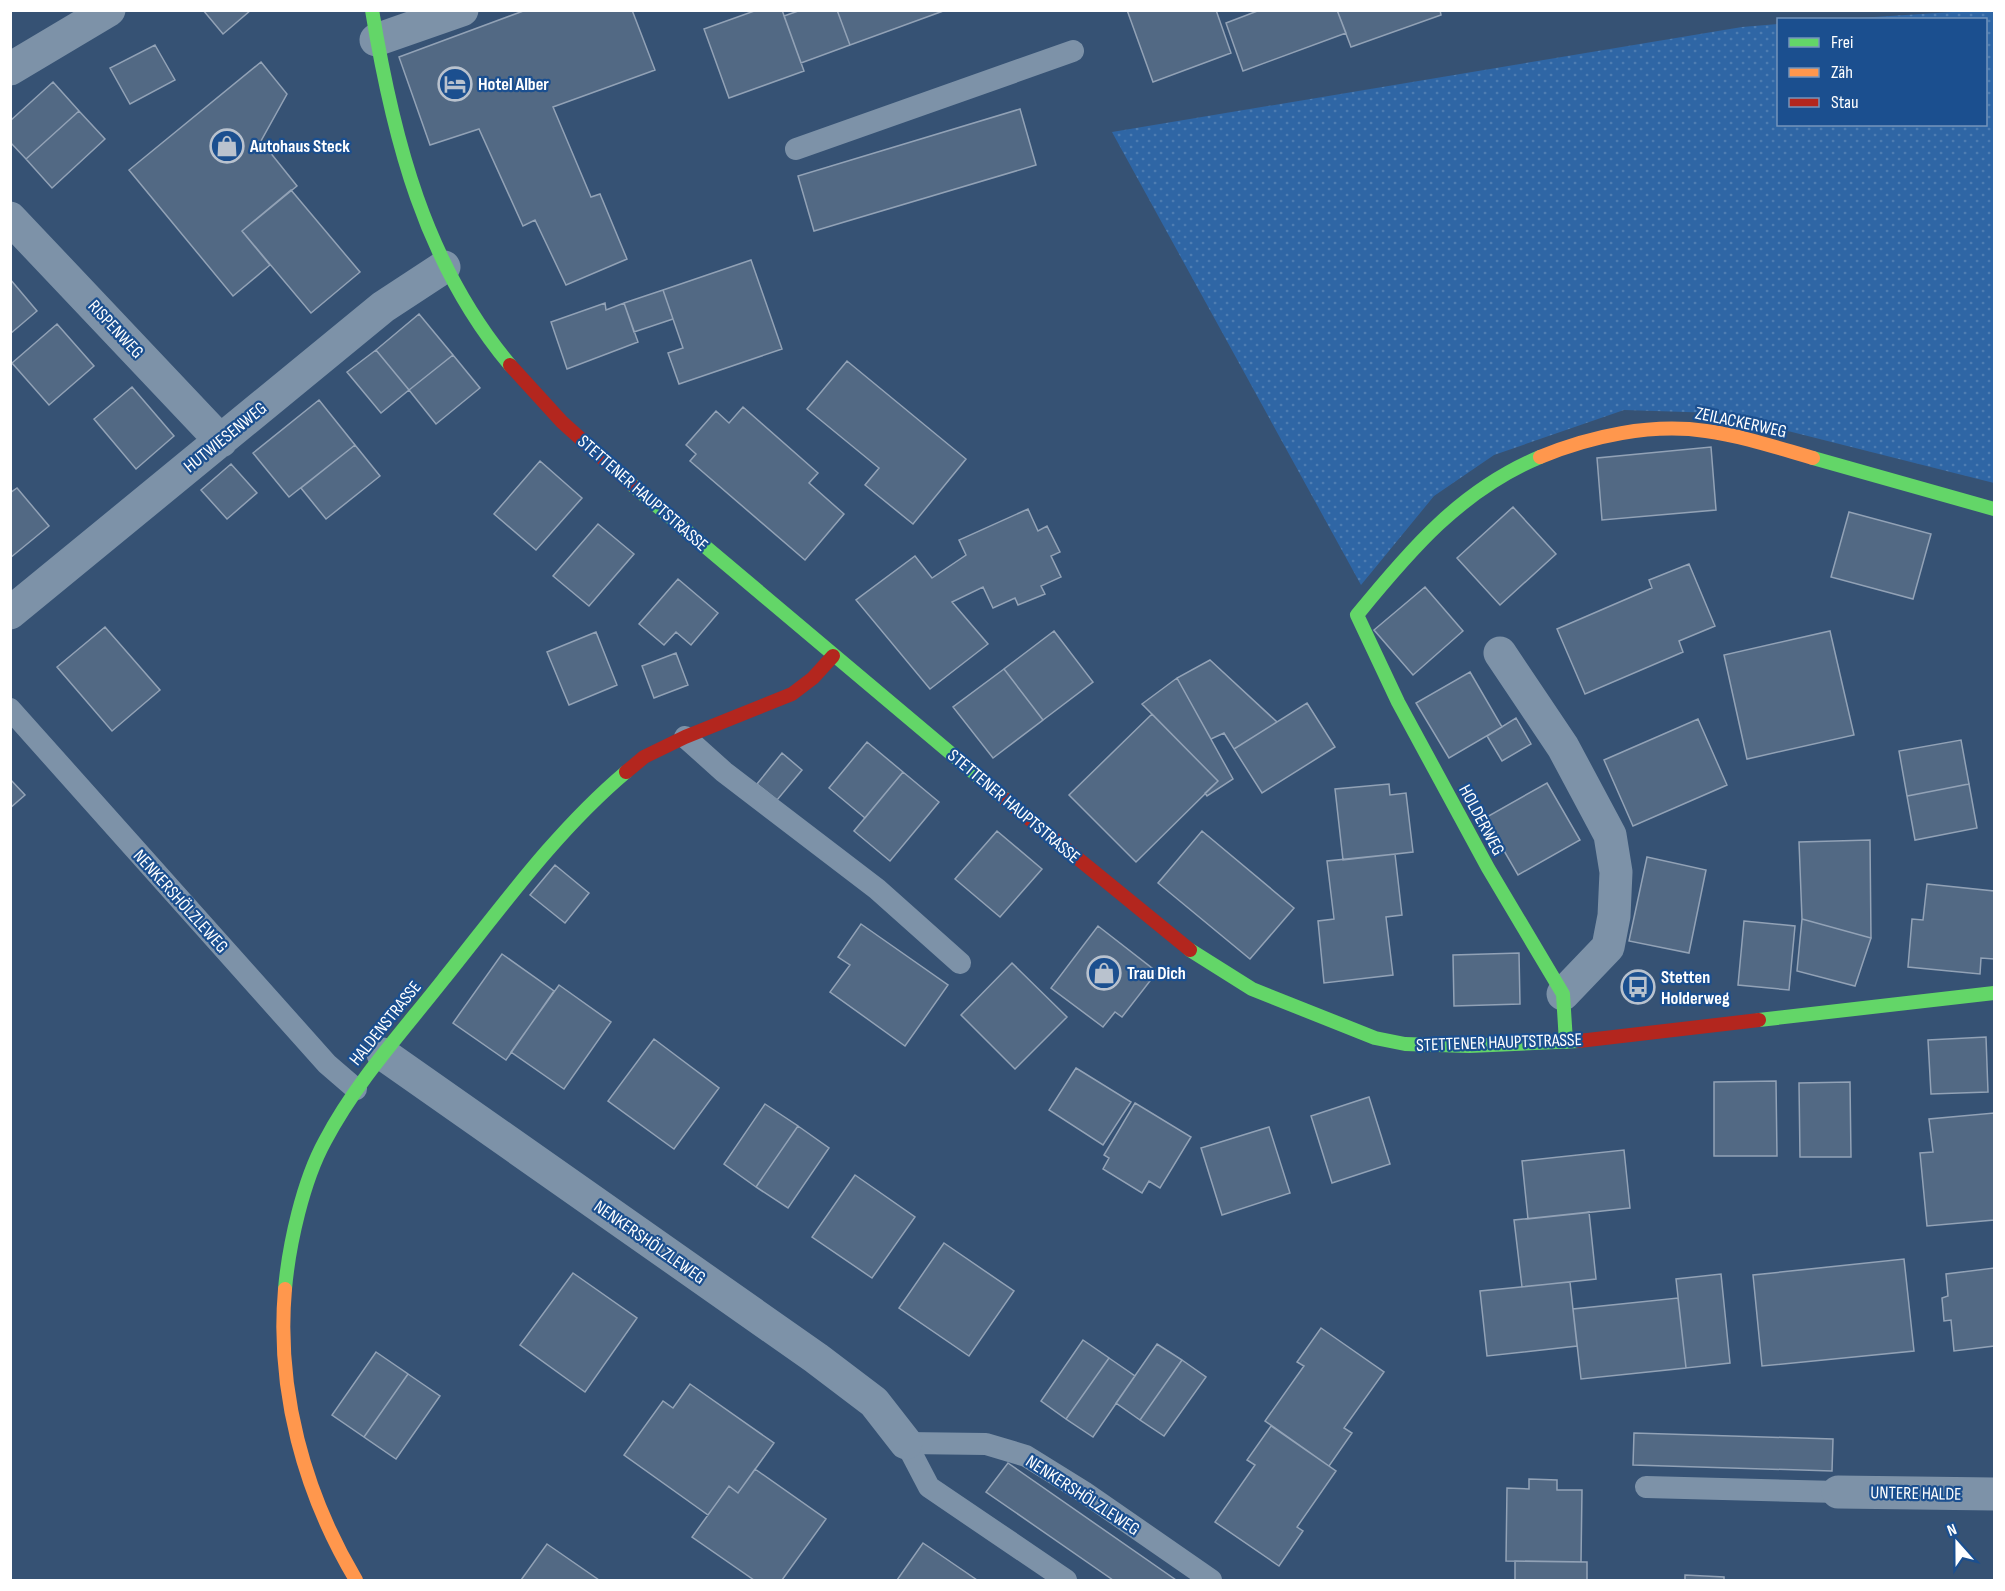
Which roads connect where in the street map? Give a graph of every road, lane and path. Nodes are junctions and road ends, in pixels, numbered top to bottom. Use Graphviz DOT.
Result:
graph roads {
  1 [pos="110,10"];
  2 [pos="462,10"];
  3 [pos="374,25"];
  4 [pos="1074,51"];
  5 [pos="10,69"];
  6 [pos="796,149"];
  7 [pos="10,218"];
  8 [pos="444,267"];
  9 [pos="221,441"];
  10 [pos="1995,508"];
  11 [pos="10,613"];
  12 [pos="1358,615"];
  13 [pos="1500,653"];
  14 [pos="833,656"];
  15 [pos="10,709"];
  16 [pos="685,737"];
  17 [pos="960,963"];
  18 [pos="1995,993"];
  19 [pos="1563,994"];
  20 [pos="1566,1042"];
  21 [pos="383,1054"];
  22 [pos="356,1089"];
  23 [pos="906,1443"];
  24 [pos="1646,1487"];
  25 [pos="1838,1492"];
  26 [pos="1995,1494"];
  27 [pos="356,1581"];
  28 [pos="1066,1581"];
  29 [pos="1211,1581"];
  1 -- 5 [label="street"];
  2 -- 3 [label="street"];
  3 -- 8 [label="street, STETTENER HAUPTSTRASSE"];
  4 -- 6 [label="lane"];
  7 -- 9 [label="street, RISPENWEG"];
  8 -- 9 [label="street, HUTWIESENWEG"];
  8 -- 14 [label="street, STETTENER HAUPTSTRASSE"];
  9 -- 11 [label="street, HUTWIESENWEG"];
  10 -- 12 [label="street, ZEILACKERWEG"];
  12 -- 19 [label="street, HOLDERWEG"];
  13 -- 19 [label="street"];
  14 -- 16 [label="street, HALDENSTRASSE"];
  14 -- 20 [label="street, STETTENER HAUPTSTRASSE"];
  15 -- 22 [label="lane, NENKERSHÖLZLEWEG"];
  16 -- 17 [label="lane"];
  16 -- 21 [label="street, HALDENSTRASSE"];
  18 -- 20 [label="street, STETTENER HAUPTSTRASSE"];
  19 -- 20 [label="street, HOLDERWEG"];
  21 -- 22 [label="street, HALDENSTRASSE"];
  21 -- 23 [label="street, NENKERSHÖLZLEWEG"];
  22 -- 27 [label="street, HALDENSTRASSE"];
  23 -- 28 [label="lane, NENKERSHÖLZLEWEG"];
  23 -- 29 [label="lane, NENKERSHÖLZLEWEG"];
  24 -- 25 [label="lane"];
  25 -- 26 [label="street, UNTERE HALDE"];
}
